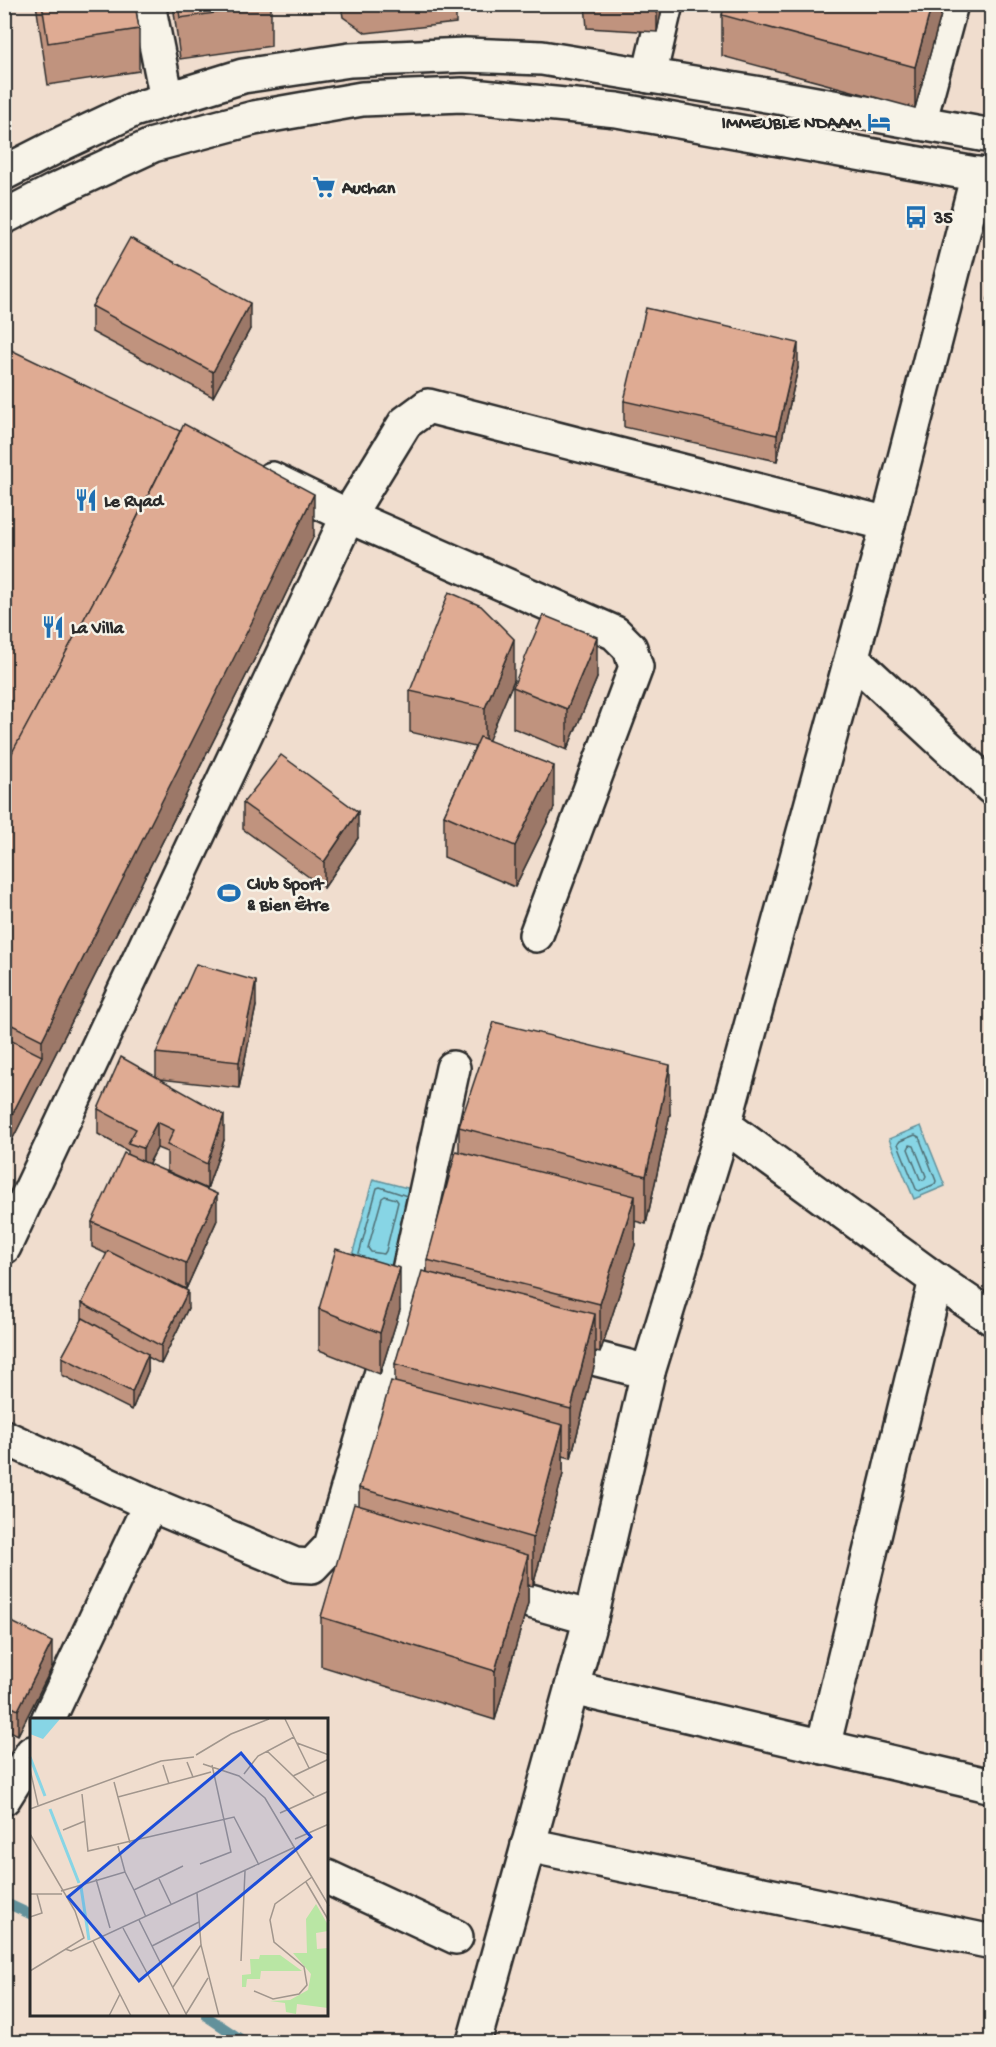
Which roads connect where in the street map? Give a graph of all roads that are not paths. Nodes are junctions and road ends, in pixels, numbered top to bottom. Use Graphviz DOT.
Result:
graph roads {
  1 [pos="148,4"];
  2 [pos="666,4"];
  3 [pos="951,4"];
  4 [pos="649,76"];
  5 [pos="167,99"];
  6 [pos="919,123"];
  7 [pos="992,136"];
  8 [pos="4,173"];
  9 [pos="985,176"];
  10 [pos="4,217"];
  11 [pos="240,464"];
  12 [pos="348,516"];
  13 [pos="888,524"];
  14 [pos="852,658"];
  15 [pos="992,788"];
  16 [pos="536,935"];
  17 [pos="453,1068"];
  18 [pos="724,1125"];
  19 [pos="4,1247"];
  20 [pos="936,1280"];
  21 [pos="401,1306"];
  22 [pos="435,1316"];
  23 [pos="992,1318"];
  24 [pos="524,1340"];
  25 [pos="648,1372"];
  26 [pos="4,1437"];
  27 [pos="150,1504"];
  28 [pos="456,1580"];
  29 [pos="591,1618"];
  30 [pos="572,1688"];
  31 [pos="49,1718"];
  32 [pos="823,1747"];
  33 [pos="30,1756"];
  34 [pos="992,1786"];
  35 [pos="4,1798"];
  36 [pos="528,1845"];
  37 [pos="328,1877"];
  38 [pos="456,1937"];
  39 [pos="992,1942"];
  40 [pos="474,2043"];
  1 -- 5 [label="main road"];
  2 -- 4 [label="main road"];
  3 -- 6 [label="main road"];
  4 -- 5 [label="main road"];
  4 -- 6 [label="main road"];
  5 -- 8 [label="main road"];
  6 -- 7 [label="main road"];
  9 -- 10 [label="main road"];
  9 -- 13 [label="main road"];
  11 -- 12 [label="main road"];
  12 -- 13 [label="main road"];
  12 -- 16 [label="main road"];
  12 -- 19 [label="main road"];
  13 -- 14 [label="main road"];
  14 -- 15 [label="main road"];
  14 -- 18 [label="main road"];
  17 -- 21 [label="main road"];
  18 -- 20 [label="main road"];
  18 -- 25 [label="main road"];
  20 -- 23 [label="main road"];
  20 -- 32 [label="main road"];
  21 -- 22 [label="main road"];
  21 -- 27 [label="main road"];
  24 -- 25 [label="main road"];
  25 -- 29 [label="main road"];
  26 -- 27 [label="main road"];
  27 -- 31 [label="main road"];
  28 -- 29 [label="main road"];
  29 -- 30 [label="main road"];
  30 -- 32 [label="main road"];
  30 -- 36 [label="main road"];
  32 -- 34 [label="main road"];
  33 -- 35 [label="main road"];
  36 -- 39 [label="main road"];
  36 -- 40 [label="main road"];
  37 -- 38 [label="main road"];
}
